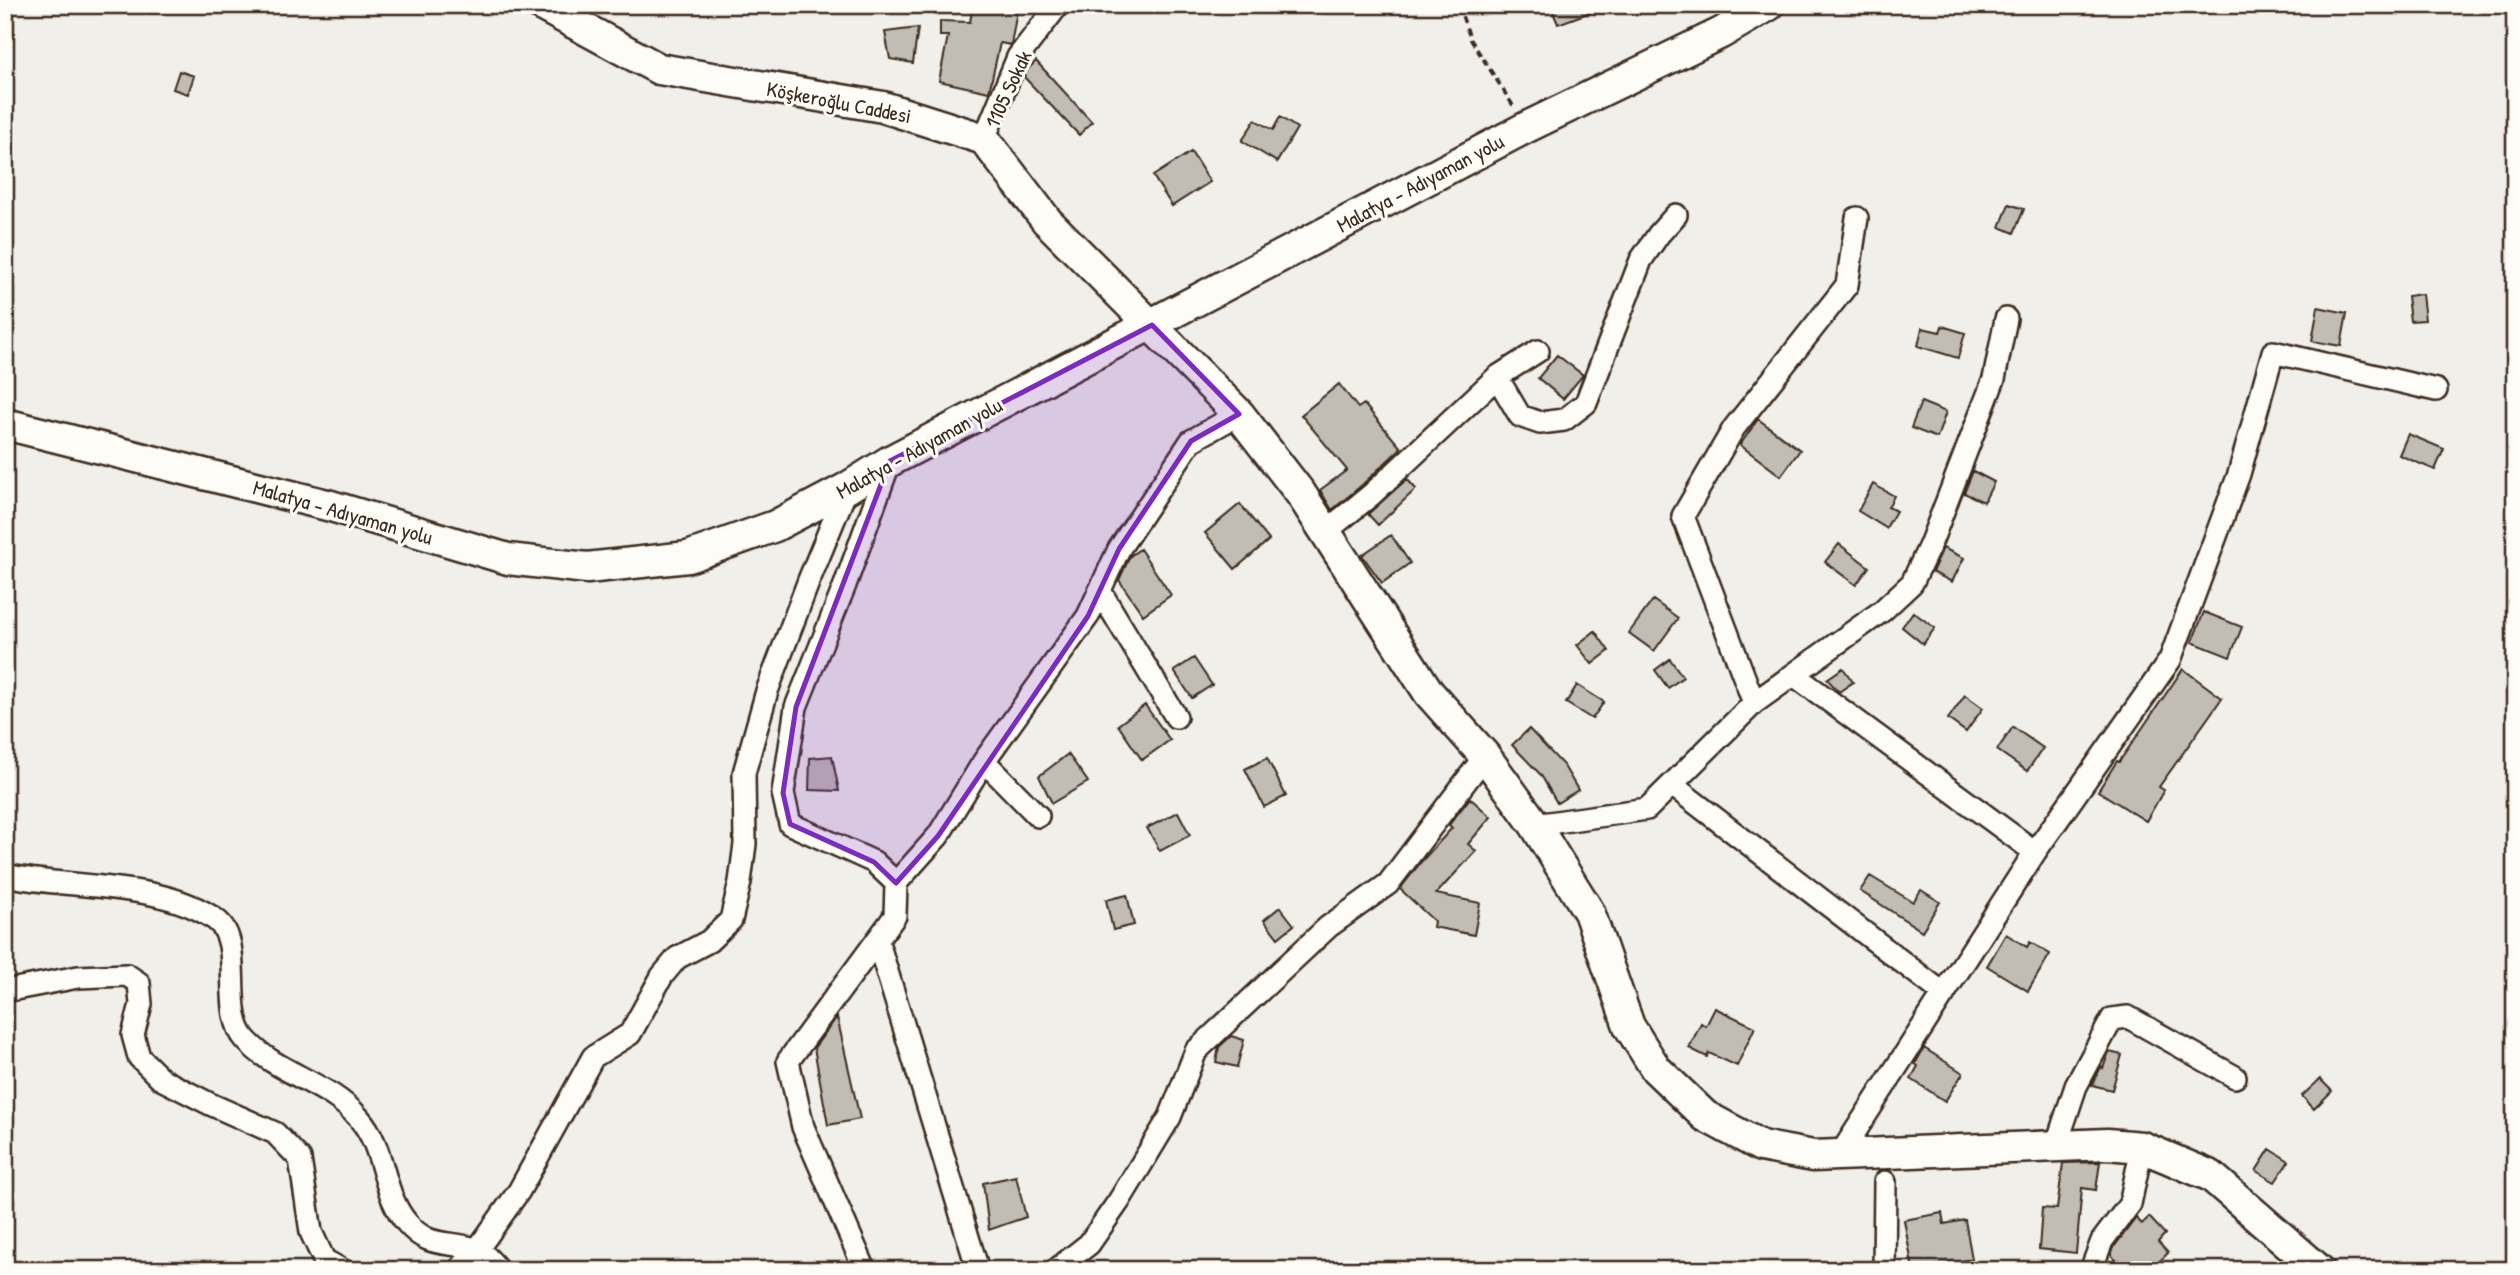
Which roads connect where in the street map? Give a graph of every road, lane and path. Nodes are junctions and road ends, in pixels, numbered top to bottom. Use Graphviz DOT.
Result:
graph roads {
  1 [pos="541,5"];
  2 [pos="1058,5"];
  3 [pos="1458,5"];
  4 [pos="1769,5"];
  5 [pos="1527,127"];
  6 [pos="984,139"];
  7 [pos="1676,215"];
  8 [pos="1857,218"];
  9 [pos="2006,319"];
  10 [pos="1152,325"];
  11 [pos="1538,351"];
  12 [pos="1497,377"];
  13 [pos="2436,390"];
  14 [pos="1239,414"];
  15 [pos="5,424"];
  16 [pos="890,461"];
  17 [pos="847,488"];
  18 [pos="1325,532"];
  19 [pos="1100,591"];
  20 [pos="1794,675"];
  21 [pos="1754,703"];
  22 [pos="1176,717"];
  23 [pos="1485,756"];
  24 [pos="985,761"];
  25 [pos="1672,785"];
  26 [pos="1038,816"];
  27 [pos="1535,825"];
  28 [pos="2035,852"];
  29 [pos="5,875"];
  30 [pos="896,883"];
  31 [pos="878,942"];
  32 [pos="5,991"];
  33 [pos="1944,994"];
  34 [pos="2235,1077"];
  35 [pos="2056,1146"];
  36 [pos="2142,1147"];
  37 [pos="1840,1155"];
  38 [pos="1885,1182"];
  39 [pos="477,1250"];
  40 [pos="341,1270"];
  41 [pos="459,1270"];
  42 [pos="498,1270"];
  43 [pos="865,1270"];
  44 [pos="978,1270"];
  45 [pos="1056,1270"];
  46 [pos="1885,1270"];
  47 [pos="2091,1270"];
  48 [pos="2319,1270"];
  1 -- 6 [label="main road, Köşkeroğlu Caddesi"];
  2 -- 6 [label="street, 1105 Sokak"];
  3 -- 5 [label="path"];
  4 -- 5 [label="main road, Malatya - Adıyaman yolu"];
  5 -- 10 [label="main road, Malatya - Adıyaman yolu"];
  6 -- 10 [label="main road"];
  7 -- 12 [label="street"];
  8 -- 21 [label="street"];
  9 -- 20 [label="street"];
  10 -- 14 [label="main road"];
  10 -- 16 [label="main road, Malatya - Adıyaman yolu"];
  11 -- 12 [label="street"];
  12 -- 18 [label="street"];
  13 -- 28 [label="street"];
  14 -- 18 [label="main road"];
  14 -- 19 [label="street"];
  15 -- 17 [label="main road, Malatya - Adıyaman yolu"];
  16 -- 17 [label="main road, Malatya - Adıyaman yolu"];
  16 -- 30 [label="street"];
  17 -- 39 [label="street"];
  18 -- 23 [label="main road"];
  19 -- 22 [label="street"];
  19 -- 24 [label="street"];
  20 -- 21 [label="street"];
  20 -- 28 [label="street"];
  21 -- 25 [label="street"];
  23 -- 27 [label="main road"];
  23 -- 45 [label="street"];
  24 -- 26 [label="street"];
  24 -- 30 [label="street"];
  25 -- 27 [label="street"];
  25 -- 33 [label="street"];
  27 -- 37 [label="main road"];
  28 -- 33 [label="street"];
  29 -- 39 [label="street"];
  30 -- 31 [label="street"];
  31 -- 43 [label="street"];
  31 -- 44 [label="street"];
  32 -- 40 [label="street"];
  33 -- 37 [label="street"];
  34 -- 35 [label="street"];
  35 -- 36 [label="main road"];
  35 -- 37 [label="main road"];
  36 -- 47 [label="street"];
  36 -- 48 [label="main road"];
  38 -- 46 [label="street"];
  39 -- 41 [label="street"];
  39 -- 42 [label="street"];
}
